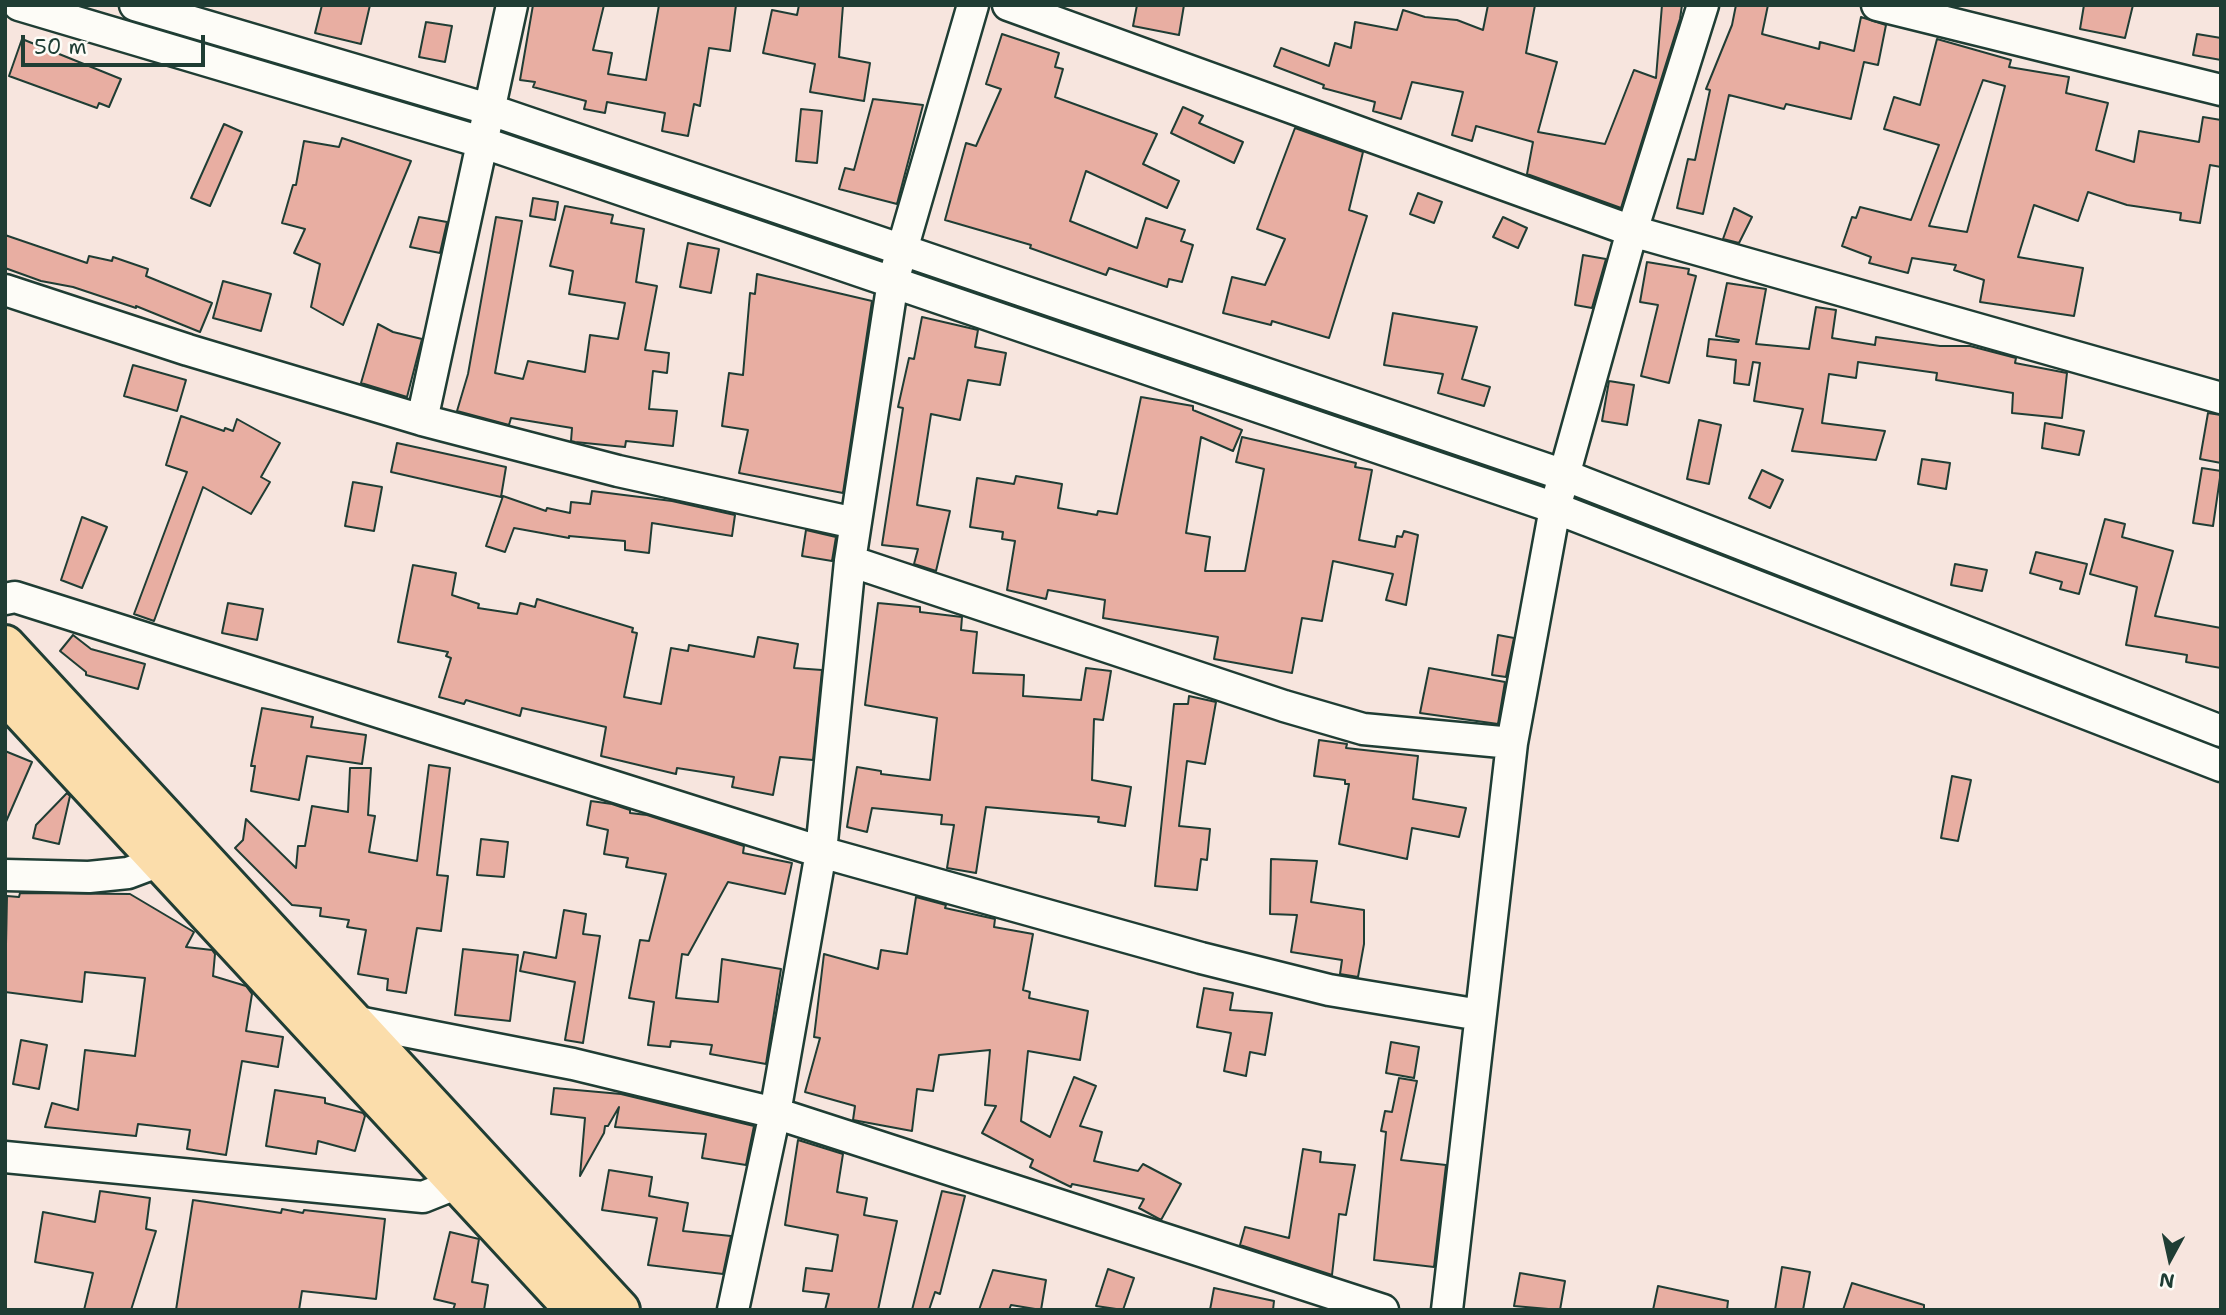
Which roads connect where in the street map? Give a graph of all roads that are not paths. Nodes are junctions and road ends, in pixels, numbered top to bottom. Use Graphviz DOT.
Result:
graph roads {
  1 [pos="19,5"];
  2 [pos="135,5"];
  3 [pos="512,5"];
  4 [pos="973,5"];
  5 [pos="1008,5"];
  6 [pos="1703,5"];
  7 [pos="1877,5"];
  8 [pos="2221,90"];
  9 [pos="488,110"];
  10 [pos="481,142"];
  11 [pos="1632,231"];
  12 [pos="903,249"];
  13 [pos="894,281"];
  14 [pos="5,290"];
  15 [pos="2221,398"];
  16 [pos="422,419"];
  17 [pos="1564,475"];
  18 [pos="1555,508"];
  19 [pos="855,523"];
  20 [pos="850,561"];
  21 [pos="5,600"];
  22 [pos="5,645"];
  23 [pos="5,694"];
  24 [pos="2221,730"];
  25 [pos="1512,743"];
  26 [pos="2221,766"];
  27 [pos="821,852"];
  28 [pos="160,861"];
  29 [pos="5,875"];
  30 [pos="1480,1015"];
  31 [pos="353,1021"];
  32 [pos="775,1113"];
  33 [pos="5,1157"];
  34 [pos="458,1183"];
  35 [pos="575,1310"];
  36 [pos="620,1310"];
  37 [pos="733,1310"];
  38 [pos="1383,1310"];
  39 [pos="1447,1310"];
  1 -- 10 [label="street"];
  2 -- 9 [label="street"];
  3 -- 9 [label="street"];
  4 -- 12 [label="street"];
  5 -- 11 [label="street"];
  6 -- 11 [label="street"];
  7 -- 8 [label="street"];
  9 -- 10 [label="street"];
  9 -- 12 [label="street"];
  10 -- 13 [label="street"];
  10 -- 16 [label="street"];
  11 -- 15 [label="street"];
  11 -- 17 [label="street"];
  12 -- 13 [label="street"];
  12 -- 17 [label="street"];
  13 -- 18 [label="street"];
  13 -- 19 [label="street"];
  14 -- 16 [label="street"];
  16 -- 19 [label="street"];
  17 -- 18 [label="street"];
  17 -- 24 [label="street"];
  18 -- 25 [label="street"];
  18 -- 26 [label="street"];
  19 -- 20 [label="street"];
  20 -- 25 [label="street"];
  20 -- 27 [label="street"];
  21 -- 27 [label="street"];
  22 -- 31 [label="main road"];
  23 -- 28 [label="main road"];
  25 -- 30 [label="street"];
  27 -- 30 [label="street"];
  27 -- 32 [label="street"];
  28 -- 29 [label="street"];
  28 -- 34 [label="main road"];
  30 -- 39 [label="street"];
  31 -- 32 [label="street"];
  31 -- 36 [label="main road"];
  32 -- 37 [label="street"];
  32 -- 38 [label="street"];
  33 -- 34 [label="street"];
  34 -- 35 [label="main road"];
}
